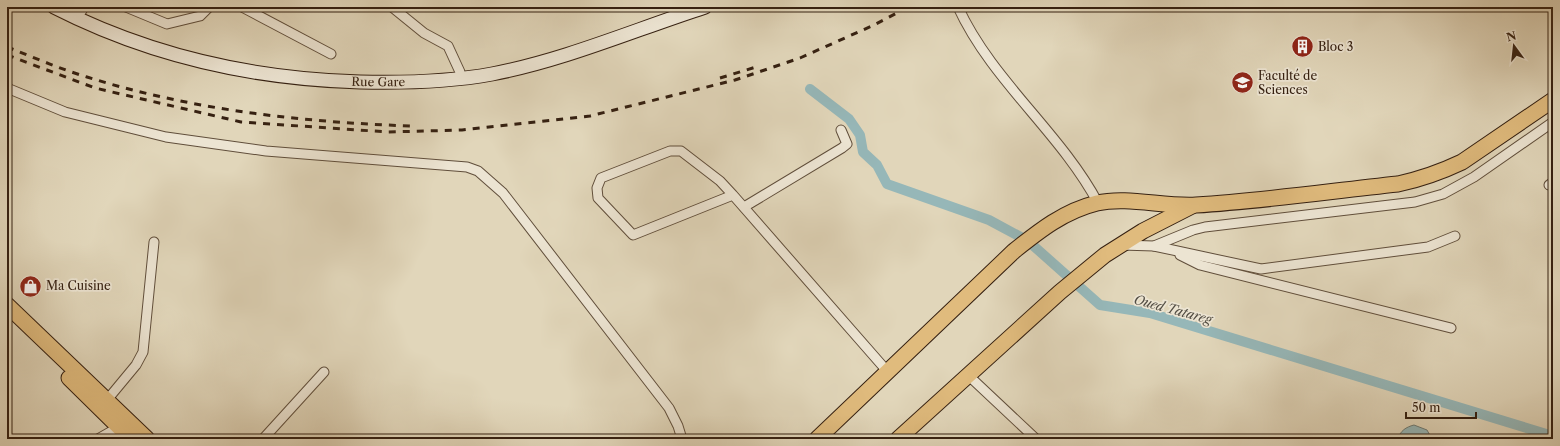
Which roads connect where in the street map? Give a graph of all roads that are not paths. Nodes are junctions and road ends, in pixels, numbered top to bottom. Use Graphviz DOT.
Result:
graph roads {
  1 [pos="54,7"];
  2 [pos="209,7"];
  3 [pos="242,7"];
  4 [pos="392,7"];
  5 [pos="684,7"];
  6 [pos="705,7"];
  7 [pos="958,7"];
  8 [pos="131,8"];
  9 [pos="78,9"];
  10 [pos="331,54"];
  11 [pos="460,72"];
  12 [pos="7,88"];
  13 [pos="1553,100"];
  14 [pos="1553,122"];
  15 [pos="841,130"];
  16 [pos="733,195"];
  17 [pos="1098,203"];
  18 [pos="1196,205"];
  19 [pos="744,207"];
  20 [pos="1455,236"];
  21 [pos="154,242"];
  22 [pos="1120,244"];
  23 [pos="1154,246"];
  24 [pos="1174,251"];
  25 [pos="7,305"];
  26 [pos="7,319"];
  27 [pos="1451,328"];
  28 [pos="887,371"];
  29 [pos="324,372"];
  30 [pos="969,376"];
  31 [pos="107,400"];
  32 [pos="119,427"];
  33 [pos="98,439"];
  34 [pos="131,439"];
  35 [pos="147,439"];
  36 [pos="263,439"];
  37 [pos="682,439"];
  38 [pos="817,439"];
  39 [pos="898,439"];
  40 [pos="1036,439"];
  1 -- 6 [label="main road, Rue Gare"];
  2 -- 8 [label="street"];
  3 -- 10 [label="street"];
  4 -- 11 [label="street"];
  5 -- 11 [label="main road, Rue Gare"];
  7 -- 17 [label="street"];
  9 -- 11 [label="main road, Rue Gare"];
  12 -- 37 [label="street"];
  13 -- 18 [label="main road"];
  14 -- 23 [label="street"];
  15 -- 19 [label="street"];
  16 -- 16 [label="street"];
  16 -- 19 [label="street"];
  17 -- 18 [label="main road"];
  17 -- 28 [label="main road"];
  18 -- 22 [label="main road"];
  19 -- 28 [label="street"];
  20 -- 24 [label="street"];
  21 -- 31 [label="street"];
  22 -- 23 [label="street"];
  22 -- 30 [label="main road"];
  23 -- 24 [label="street"];
  24 -- 27 [label="street"];
  25 -- 31 [label="main road"];
  26 -- 32 [label="main road"];
  28 -- 38 [label="main road"];
  29 -- 36 [label="street"];
  30 -- 39 [label="main road"];
  30 -- 40 [label="street"];
  31 -- 35 [label="main road"];
  32 -- 33 [label="street"];
  32 -- 34 [label="main road"];
}
